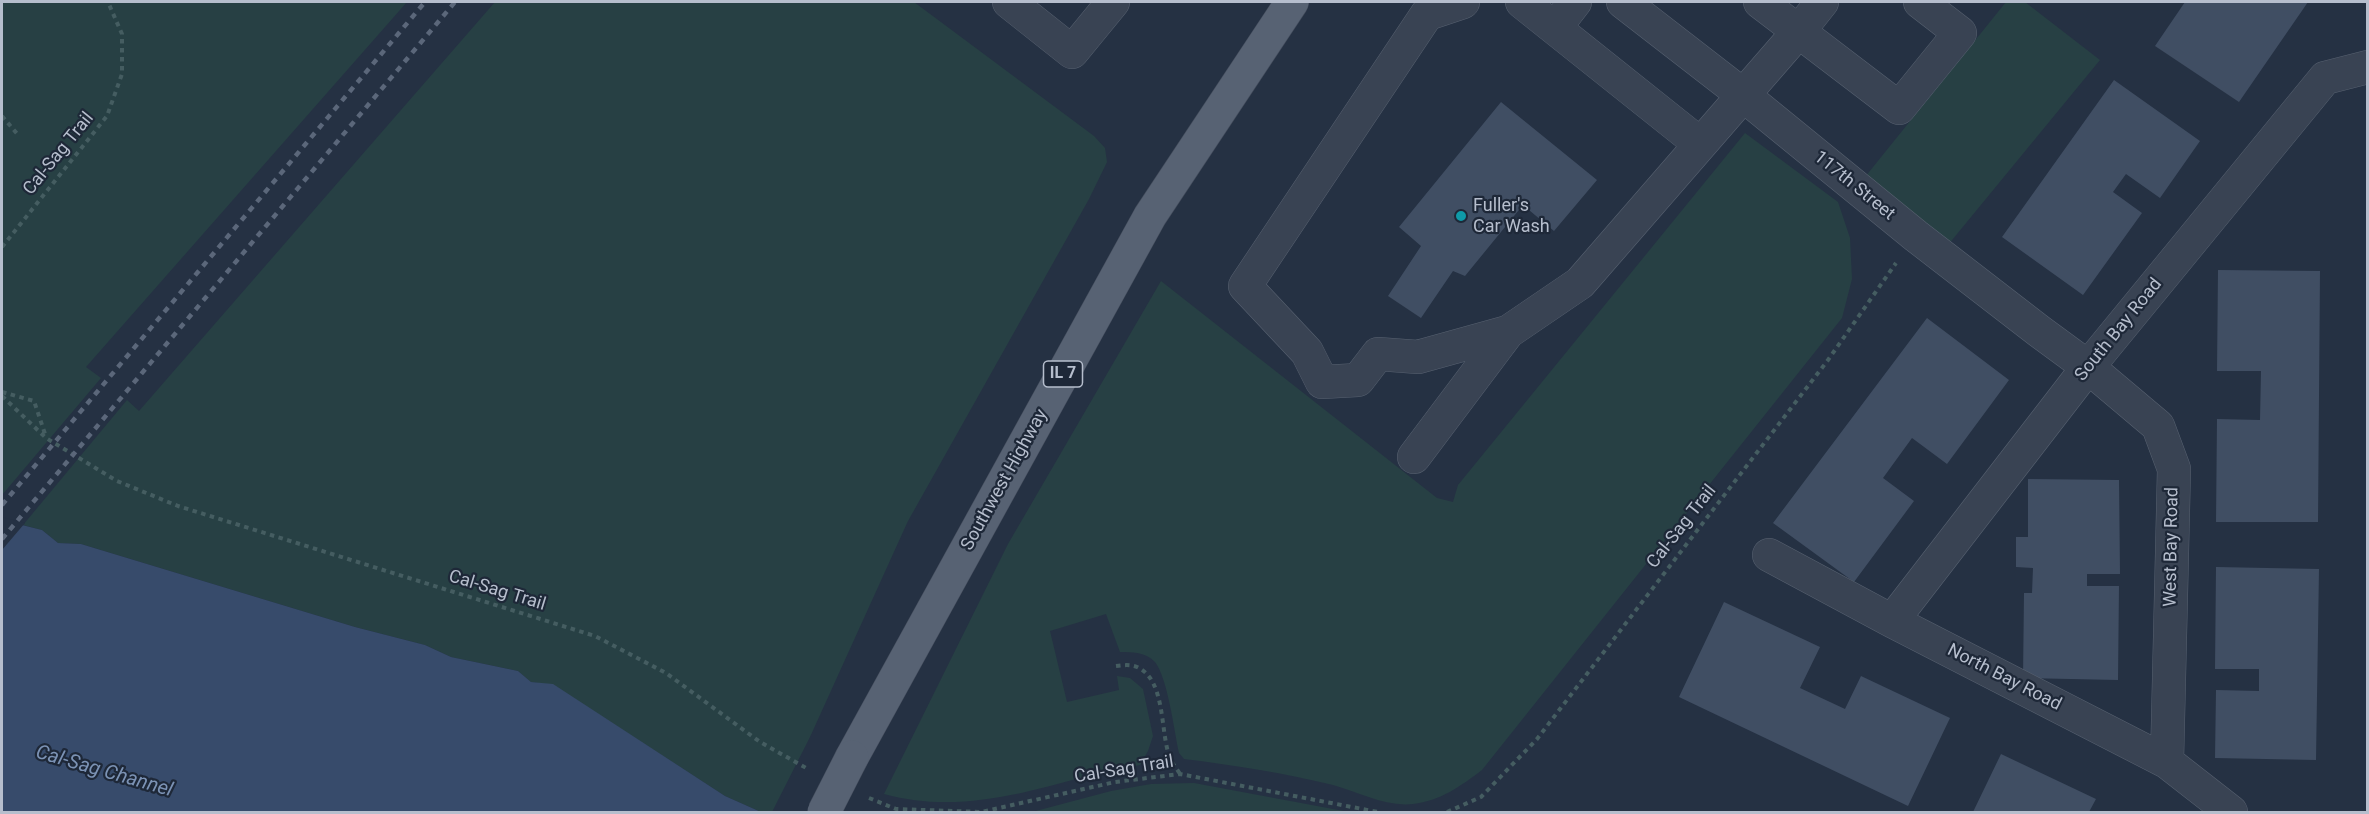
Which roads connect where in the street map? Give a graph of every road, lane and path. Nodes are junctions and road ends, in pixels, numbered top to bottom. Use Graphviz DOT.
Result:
graph roads {
  1 [pos="108,2"];
  2 [pos="1010,2"];
  3 [pos="1113,2"];
  4 [pos="1292,2"];
  5 [pos="1463,2"];
  6 [pos="1522,2"];
  7 [pos="1575,2"];
  8 [pos="1623,2"];
  9 [pos="1760,2"];
  10 [pos="1822,2"];
  11 [pos="1920,2"];
  12 [pos="1555,28"];
  13 [pos="1799,32"];
  14 [pos="2367,67"];
  15 [pos="1743,95"];
  16 [pos="2,116"];
  17 [pos="19,136"];
  18 [pos="1700,144"];
  19 [pos="1916,236"];
  20 [pos="2,247"];
  21 [pos="1508,332"];
  22 [pos="2088,367"];
  23 [pos="2,394"];
  24 [pos="46,438"];
  25 [pos="1414,457"];
  26 [pos="1769,555"];
  27 [pos="1892,621"];
  28 [pos="1116,666"];
  29 [pos="2167,762"];
  30 [pos="810,770"];
  31 [pos="1180,774"];
  32 [pos="867,797"];
  33 [pos="824,813"];
  34 [pos="1377,813"];
  35 [pos="1447,813"];
  36 [pos="2231,813"];
  1 -- 20 [label="path, Cal-Sag Trail"];
  2 -- 3 [label="street"];
  4 -- 33 [label="main road, Southwest Highway / IL 7, bridge"];
  5 -- 21 [label="street"];
  6 -- 12 [label="street"];
  7 -- 12 [label="street"];
  8 -- 15 [label="street, 117th Street"];
  9 -- 13 [label="street"];
  10 -- 13 [label="street"];
  11 -- 13 [label="street"];
  12 -- 18 [label="street"];
  13 -- 15 [label="street"];
  14 -- 22 [label="street, South Bay Road"];
  15 -- 18 [label="street"];
  15 -- 19 [label="street, 117th Street"];
  16 -- 17 [label="path"];
  18 -- 21 [label="street"];
  19 -- 22 [label="street, 117th Street"];
  19 -- 35 [label="path, Cal-Sag Trail"];
  21 -- 25 [label="street"];
  22 -- 27 [label="street, South Bay Road"];
  22 -- 29 [label="street, West Bay Road"];
  23 -- 24 [label="path, Cal-Sag Trail"];
  23 -- 24 [label="path"];
  24 -- 30 [label="path, Cal-Sag Trail"];
  26 -- 27 [label="street, North Bay Road"];
  27 -- 29 [label="street, North Bay Road"];
  28 -- 31 [label="path"];
  29 -- 36 [label="street, North Bay Road"];
  31 -- 32 [label="path, Cal-Sag Trail"];
  31 -- 34 [label="path, Cal-Sag Trail"];
}
